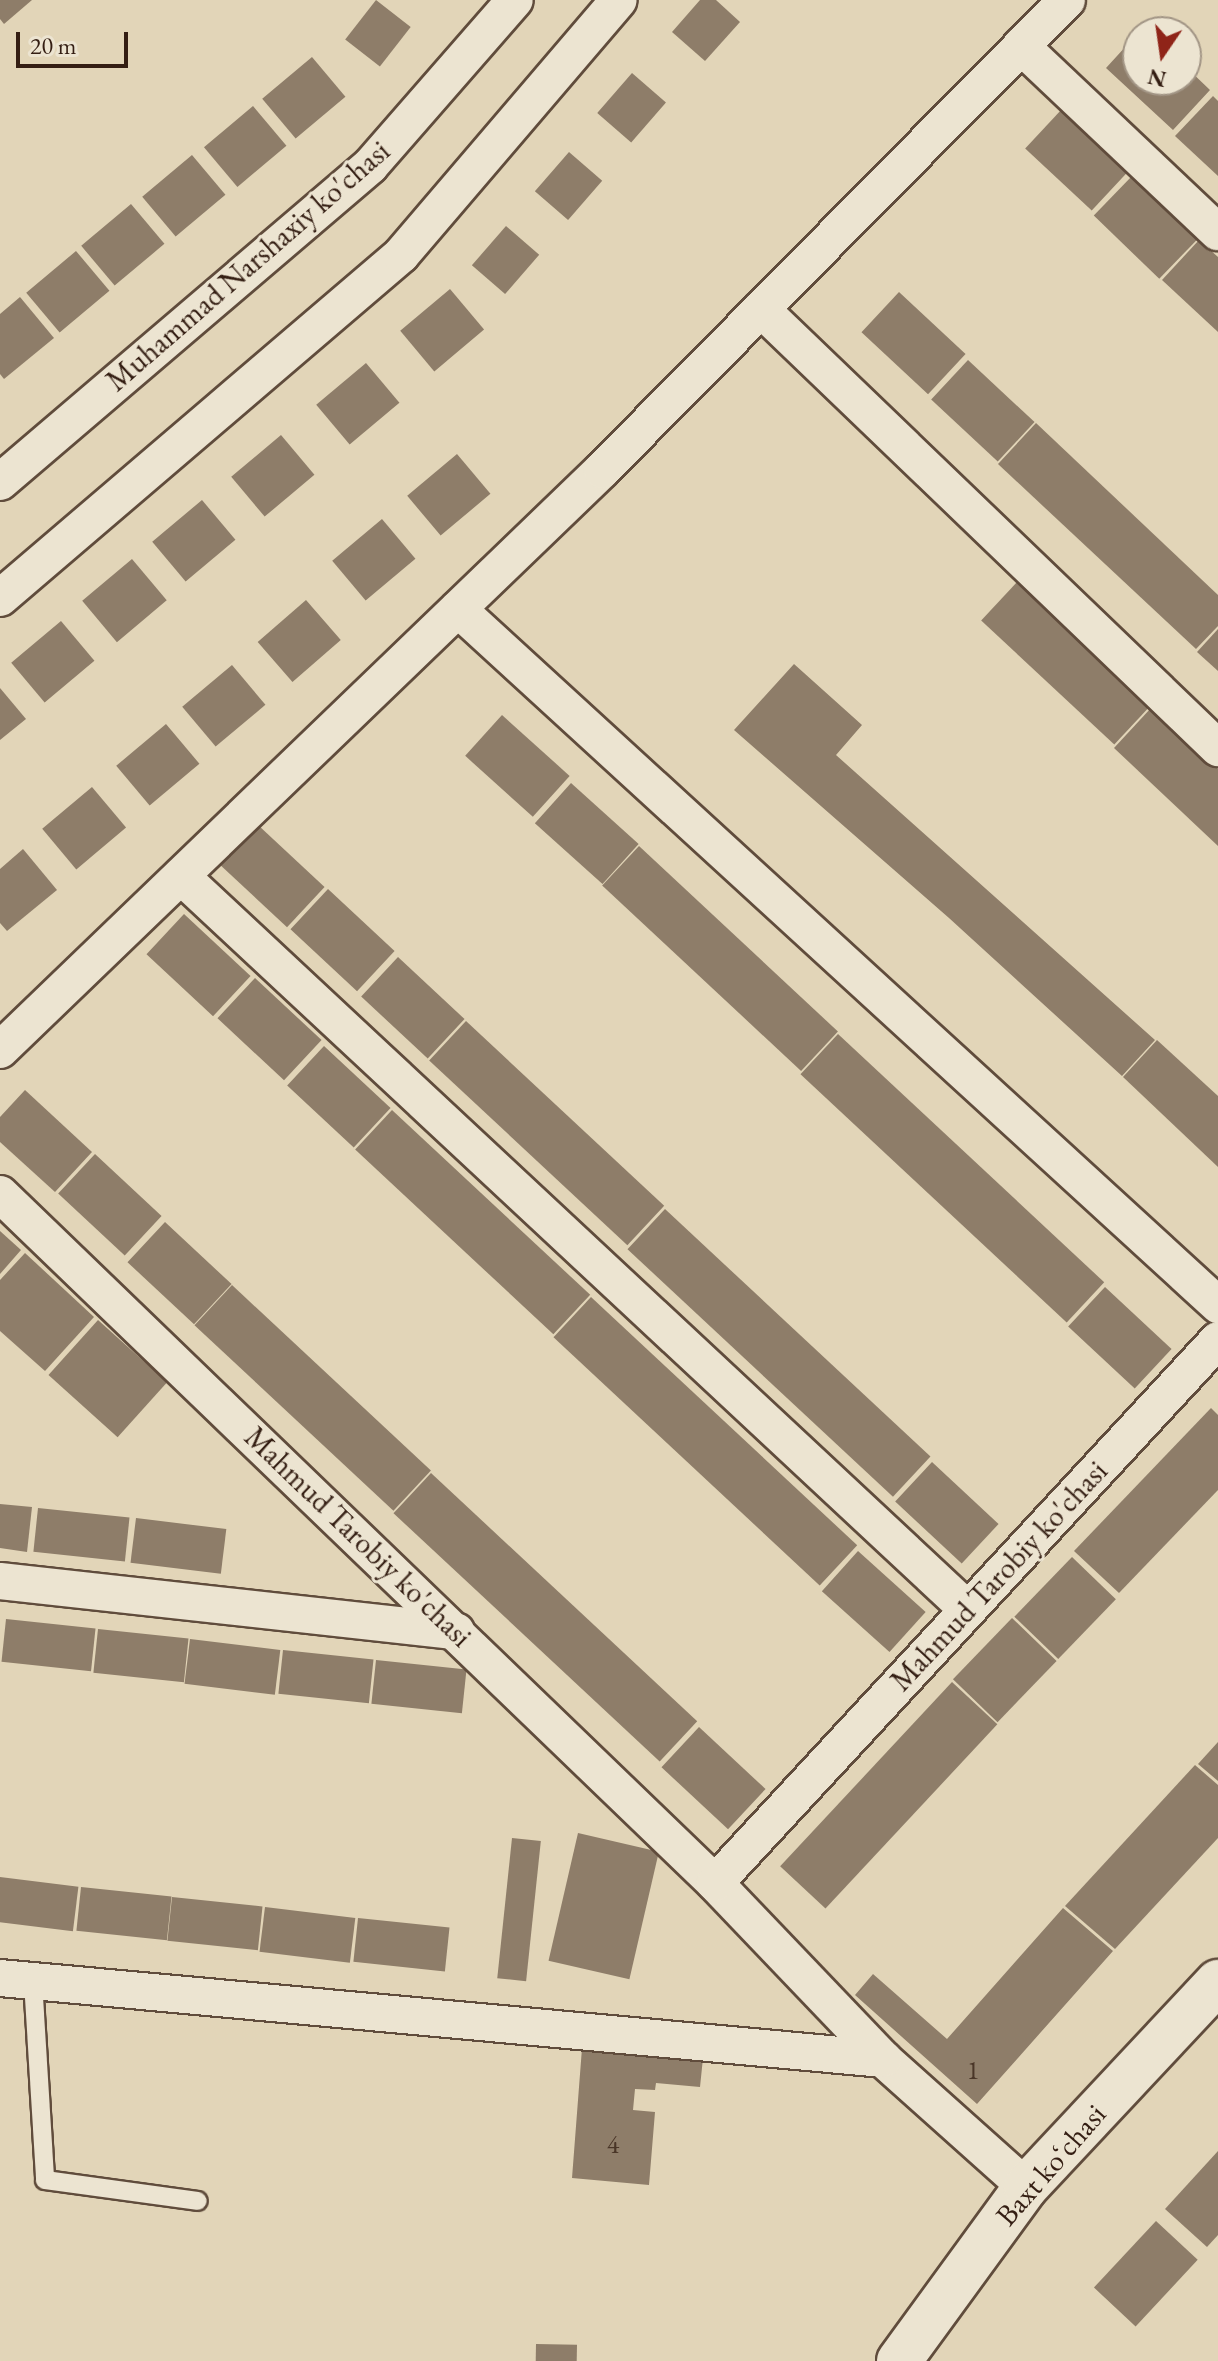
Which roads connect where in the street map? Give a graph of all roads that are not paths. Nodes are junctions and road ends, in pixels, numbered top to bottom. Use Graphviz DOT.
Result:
graph roads {
  1 [pos="515,0"];
  2 [pos="619,0"];
  3 [pos="1067,0"];
  4 [pos="1021,46"];
  5 [pos="1218,232"];
  6 [pos="761,309"];
  7 [pos="0,482"];
  8 [pos="0,598"];
  9 [pos="458,609"];
  10 [pos="1218,748"];
  11 [pos="181,876"];
  12 [pos="0,1050"];
  13 [pos="0,1194"];
  14 [pos="1218,1305"];
  15 [pos="1218,1340"];
  16 [pos="0,1581"];
  17 [pos="968,1610"];
  18 [pos="456,1631"];
  19 [pos="715,1883"];
  20 [pos="17,1980"];
  21 [pos="1218,1982"];
  22 [pos="883,2059"];
  23 [pos="1026,2187"];
  24 [pos="198,2201"];
  25 [pos="899,2361"];
  1 -- 7 [label="street, Muhammad Narshaxiy ko'chasi"];
  2 -- 8 [label="street"];
  3 -- 4 [label="street"];
  4 -- 5 [label="street"];
  4 -- 6 [label="street"];
  6 -- 9 [label="street"];
  6 -- 10 [label="street"];
  9 -- 11 [label="street"];
  9 -- 14 [label="street"];
  11 -- 12 [label="street"];
  11 -- 17 [label="street"];
  13 -- 18 [label="street, Mahmud Tarobiy ko'chasi"];
  15 -- 17 [label="street, Mahmud Tarobiy ko'chasi"];
  16 -- 18 [label="street"];
  17 -- 19 [label="street, Mahmud Tarobiy ko'chasi"];
  18 -- 19 [label="street, Mahmud Tarobiy ko'chasi"];
  19 -- 22 [label="street, Mahmud Tarobiy ko'chasi"];
  20 -- 22 [label="street"];
  20 -- 24 [label="lane"];
  21 -- 23 [label="main road, Baxt koʻchasi"];
  22 -- 23 [label="street, Mahmud Tarobiy ko'chasi"];
  23 -- 25 [label="main road, Baxt koʻchasi"];
}
